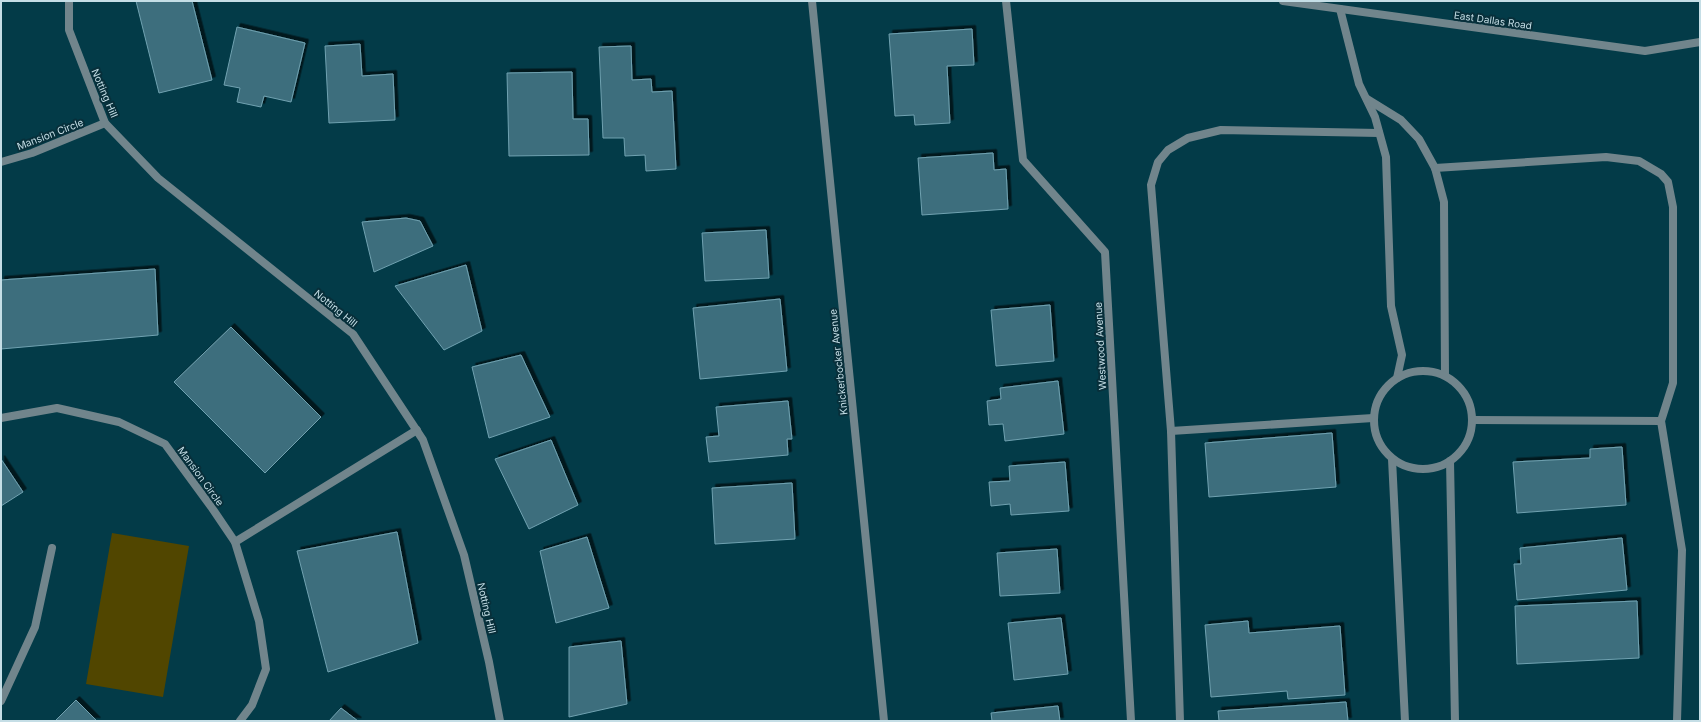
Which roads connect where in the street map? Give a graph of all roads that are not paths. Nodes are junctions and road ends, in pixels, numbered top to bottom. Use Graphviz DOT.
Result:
graph roads {
  1 [pos="69,1"];
  2 [pos="812,1"];
  3 [pos="1006,1"];
  4 [pos="1283,1"];
  5 [pos="1340,9"];
  6 [pos="1700,42"];
  7 [pos="1366,99"];
  8 [pos="105,123"];
  9 [pos="1379,133"];
  10 [pos="1,162"];
  11 [pos="1435,168"];
  12 [pos="1445,375"];
  13 [pos="1397,378"];
  14 [pos="1,418"];
  15 [pos="1373,418"];
  16 [pos="1472,420"];
  17 [pos="1661,421"];
  18 [pos="417,430"];
  19 [pos="1171,431"];
  20 [pos="1392,459"];
  21 [pos="1450,461"];
  22 [pos="235,542"];
  23 [pos="52,548"];
  24 [pos="1,701"];
  25 [pos="240,721"];
  26 [pos="500,721"];
  27 [pos="884,721"];
  28 [pos="1131,721"];
  29 [pos="1180,721"];
  30 [pos="1405,721"];
  31 [pos="1455,721"];
  32 [pos="1677,721"];
  1 -- 8 [label="street, Notting Hill"];
  2 -- 27 [label="street, Knickerbocker Avenue"];
  3 -- 28 [label="street, Westwood Avenue"];
  4 -- 5 [label="street, East Dallas Road"];
  5 -- 6 [label="street, East Dallas Road"];
  5 -- 7 [label="street"];
  7 -- 9 [label="street"];
  7 -- 11 [label="street"];
  8 -- 10 [label="street, Mansion Circle"];
  8 -- 18 [label="street, Notting Hill"];
  9 -- 13 [label="street"];
  9 -- 19 [label="street"];
  11 -- 12 [label="street"];
  11 -- 17 [label="street"];
  12 -- 13 [label="street"];
  12 -- 16 [label="street"];
  13 -- 15 [label="street"];
  14 -- 22 [label="street, Mansion Circle"];
  15 -- 19 [label="street"];
  15 -- 20 [label="street"];
  16 -- 17 [label="street"];
  16 -- 21 [label="street"];
  17 -- 32 [label="street"];
  18 -- 22 [label="street"];
  18 -- 26 [label="street, Notting Hill"];
  19 -- 29 [label="street"];
  20 -- 21 [label="street"];
  20 -- 30 [label="street"];
  21 -- 31 [label="street"];
  22 -- 25 [label="street, Mansion Circle"];
  23 -- 24 [label="street"];
}
